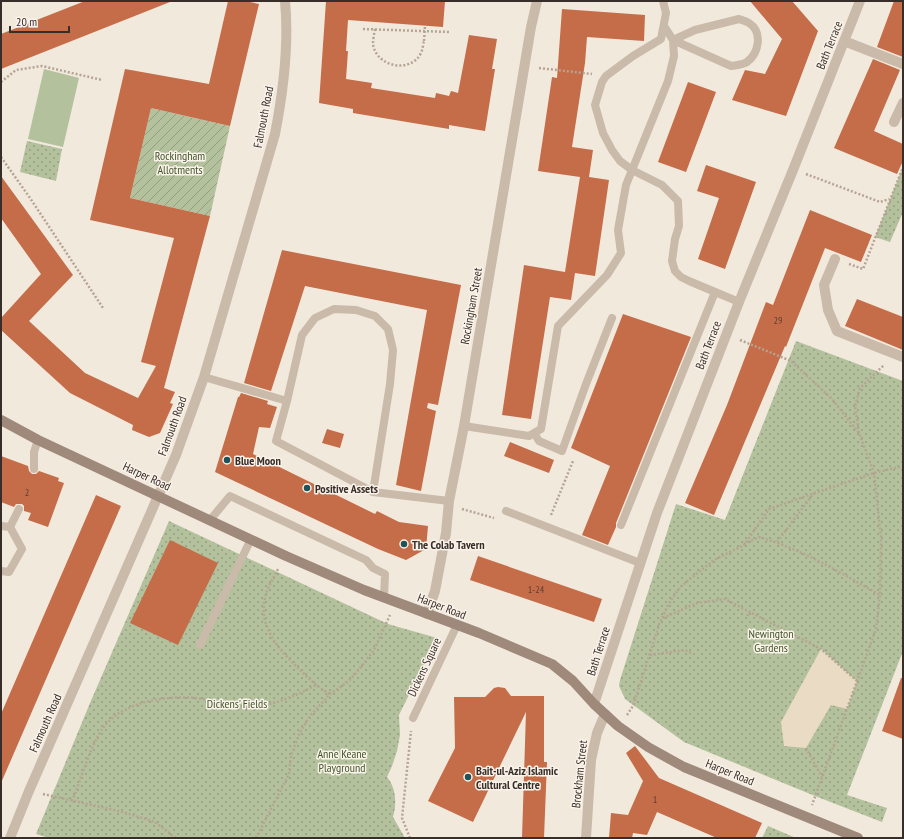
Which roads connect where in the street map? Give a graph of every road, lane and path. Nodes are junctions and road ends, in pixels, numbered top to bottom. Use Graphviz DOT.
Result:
graph roads {
  1 [pos="285,1"];
  2 [pos="537,1"];
  3 [pos="663,1"];
  4 [pos="860,1"];
  5 [pos="425,26"];
  6 [pos="664,26"];
  7 [pos="363,28"];
  8 [pos="375,29"];
  9 [pos="449,32"];
  10 [pos="673,40"];
  11 [pos="844,41"];
  12 [pos="903,64"];
  13 [pos="525,66"];
  14 [pos="606,76"];
  15 [pos="102,80"];
  16 [pos="1,82"];
  17 [pos="903,103"];
  18 [pos="894,122"];
  19 [pos="1,157"];
  20 [pos="903,167"];
  21 [pos="632,170"];
  22 [pos="793,170"];
  23 [pos="890,199"];
  24 [pos="835,259"];
  25 [pos="714,292"];
  26 [pos="739,302"];
  27 [pos="103,308"];
  28 [pos="612,318"];
  29 [pos="738,340"];
  30 [pos="899,355"];
  31 [pos="204,377"];
  32 [pos="287,401"];
  33 [pos="1,420"];
  34 [pos="464,426"];
  35 [pos="534,433"];
  36 [pos="859,433"];
  37 [pos="38,440"];
  38 [pos="562,451"];
  39 [pos="903,466"];
  40 [pos="34,469"];
  41 [pos="874,473"];
  42 [pos="373,492"];
  43 [pos="815,493"];
  44 [pos="158,495"];
  45 [pos="449,503"];
  46 [pos="19,509"];
  47 [pos="506,511"];
  48 [pos="210,520"];
  49 [pos="621,525"];
  50 [pos="1,526"];
  51 [pos="546,526"];
  52 [pos="10,527"];
  53 [pos="251,539"];
  54 [pos="776,542"];
  55 [pos="744,545"];
  56 [pos="286,556"];
  57 [pos="640,563"];
  58 [pos="1,571"];
  59 [pos="880,595"];
  60 [pos="384,598"];
  61 [pos="395,602"];
  62 [pos="750,612"];
  63 [pos="427,614"];
  64 [pos="747,616"];
  65 [pos="662,618"];
  66 [pos="457,625"];
  67 [pos="794,635"];
  68 [pos="792,640"];
  69 [pos="200,645"];
  70 [pos="693,654"];
  71 [pos="650,655"];
  72 [pos="857,681"];
  73 [pos="316,685"];
  74 [pos="330,694"];
  75 [pos="594,704"];
  76 [pos="605,714"];
  77 [pos="413,718"];
  78 [pos="618,726"];
  79 [pos="806,748"];
  80 [pos="822,777"];
  81 [pos="29,791"];
  82 [pos="72,801"];
  83 [pos="807,816"];
  84 [pos="10,838"];
  85 [pos="176,838"];
  86 [pos="256,838"];
  87 [pos="410,838"];
  88 [pos="586,838"];
  89 [pos="858,838"];
  1 -- 31 [label="street, Falmouth Road"];
  2 -- 13 [label="street, Rockingham Street"];
  3 -- 6 [label="lane"];
  4 -- 11 [label="street, Bath Terrace"];
  5 -- 8 [label="path, bridge"];
  6 -- 10 [label="lane"];
  6 -- 14 [label="lane"];
  7 -- 8 [label="path"];
  8 -- 9 [label="path"];
  10 -- 10 [label="lane"];
  10 -- 21 [label="lane"];
  11 -- 12 [label="street"];
  11 -- 22 [label="street, Bath Terrace"];
  13 -- 14 [label="path"];
  13 -- 34 [label="street, Rockingham Street"];
  14 -- 21 [label="lane"];
  15 -- 16 [label="path"];
  17 -- 18 [label="street"];
  19 -- 27 [label="path"];
  20 -- 23 [label="path"];
  21 -- 25 [label="lane"];
  21 -- 35 [label="lane"];
  22 -- 23 [label="path"];
  22 -- 26 [label="street, Bath Terrace"];
  23 -- 24 [label="path"];
  24 -- 30 [label="street"];
  25 -- 26 [label="lane"];
  25 -- 49 [label="lane"];
  26 -- 57 [label="street, Bath Terrace"];
  28 -- 38 [label="lane"];
  29 -- 36 [label="path"];
  30 -- 36 [label="path"];
  31 -- 32 [label="lane"];
  31 -- 44 [label="street, Falmouth Road"];
  32 -- 42 [label="lane"];
  32 -- 42 [label="lane"];
  33 -- 37 [label="main road, Harper Road"];
  34 -- 35 [label="lane"];
  34 -- 45 [label="street, Rockingham Street"];
  35 -- 38 [label="lane"];
  36 -- 41 [label="path"];
  37 -- 40 [label="lane"];
  37 -- 44 [label="main road, Harper Road"];
  38 -- 51 [label="path"];
  39 -- 41 [label="path"];
  41 -- 43 [label="path"];
  41 -- 59 [label="path"];
  42 -- 45 [label="lane"];
  43 -- 54 [label="path"];
  43 -- 55 [label="path"];
  44 -- 48 [label="main road, Harper Road"];
  44 -- 81 [label="street, Falmouth Road"];
  45 -- 47 [label="path"];
  45 -- 63 [label="street, Rockingham Street"];
  46 -- 52 [label="lane"];
  47 -- 51 [label="lane"];
  48 -- 53 [label="main road, Harper Road"];
  48 -- 60 [label="lane"];
  50 -- 52 [label="lane"];
  51 -- 57 [label="lane"];
  52 -- 58 [label="lane"];
  53 -- 56 [label="main road, Harper Road"];
  53 -- 69 [label="lane"];
  54 -- 55 [label="path"];
  54 -- 59 [label="path"];
  55 -- 65 [label="path"];
  56 -- 60 [label="main road, Harper Road"];
  56 -- 73 [label="path"];
  57 -- 75 [label="street, Bath Terrace"];
  59 -- 72 [label="path"];
  60 -- 61 [label="main road, Harper Road"];
  61 -- 63 [label="main road, Harper Road"];
  61 -- 74 [label="path"];
  62 -- 64 [label="path"];
  62 -- 65 [label="path"];
  62 -- 67 [label="path"];
  63 -- 66 [label="main road, Harper Road"];
  65 -- 71 [label="path"];
  66 -- 75 [label="main road, Harper Road"];
  66 -- 77 [label="lane, Dickens Square"];
  67 -- 68 [label="path"];
  67 -- 72 [label="path"];
  70 -- 71 [label="path"];
  71 -- 78 [label="path"];
  72 -- 80 [label="path"];
  73 -- 74 [label="path"];
  73 -- 82 [label="path"];
  74 -- 86 [label="path"];
  75 -- 76 [label="main road, Harper Road"];
  76 -- 78 [label="main road, Harper Road"];
  76 -- 88 [label="street, Brockham Street"];
  77 -- 87 [label="path"];
  78 -- 83 [label="main road, Harper Road"];
  79 -- 80 [label="path"];
  80 -- 83 [label="path"];
  81 -- 82 [label="path"];
  81 -- 84 [label="street, Falmouth Road"];
  82 -- 85 [label="path"];
  83 -- 89 [label="main road, Harper Road"];
}
